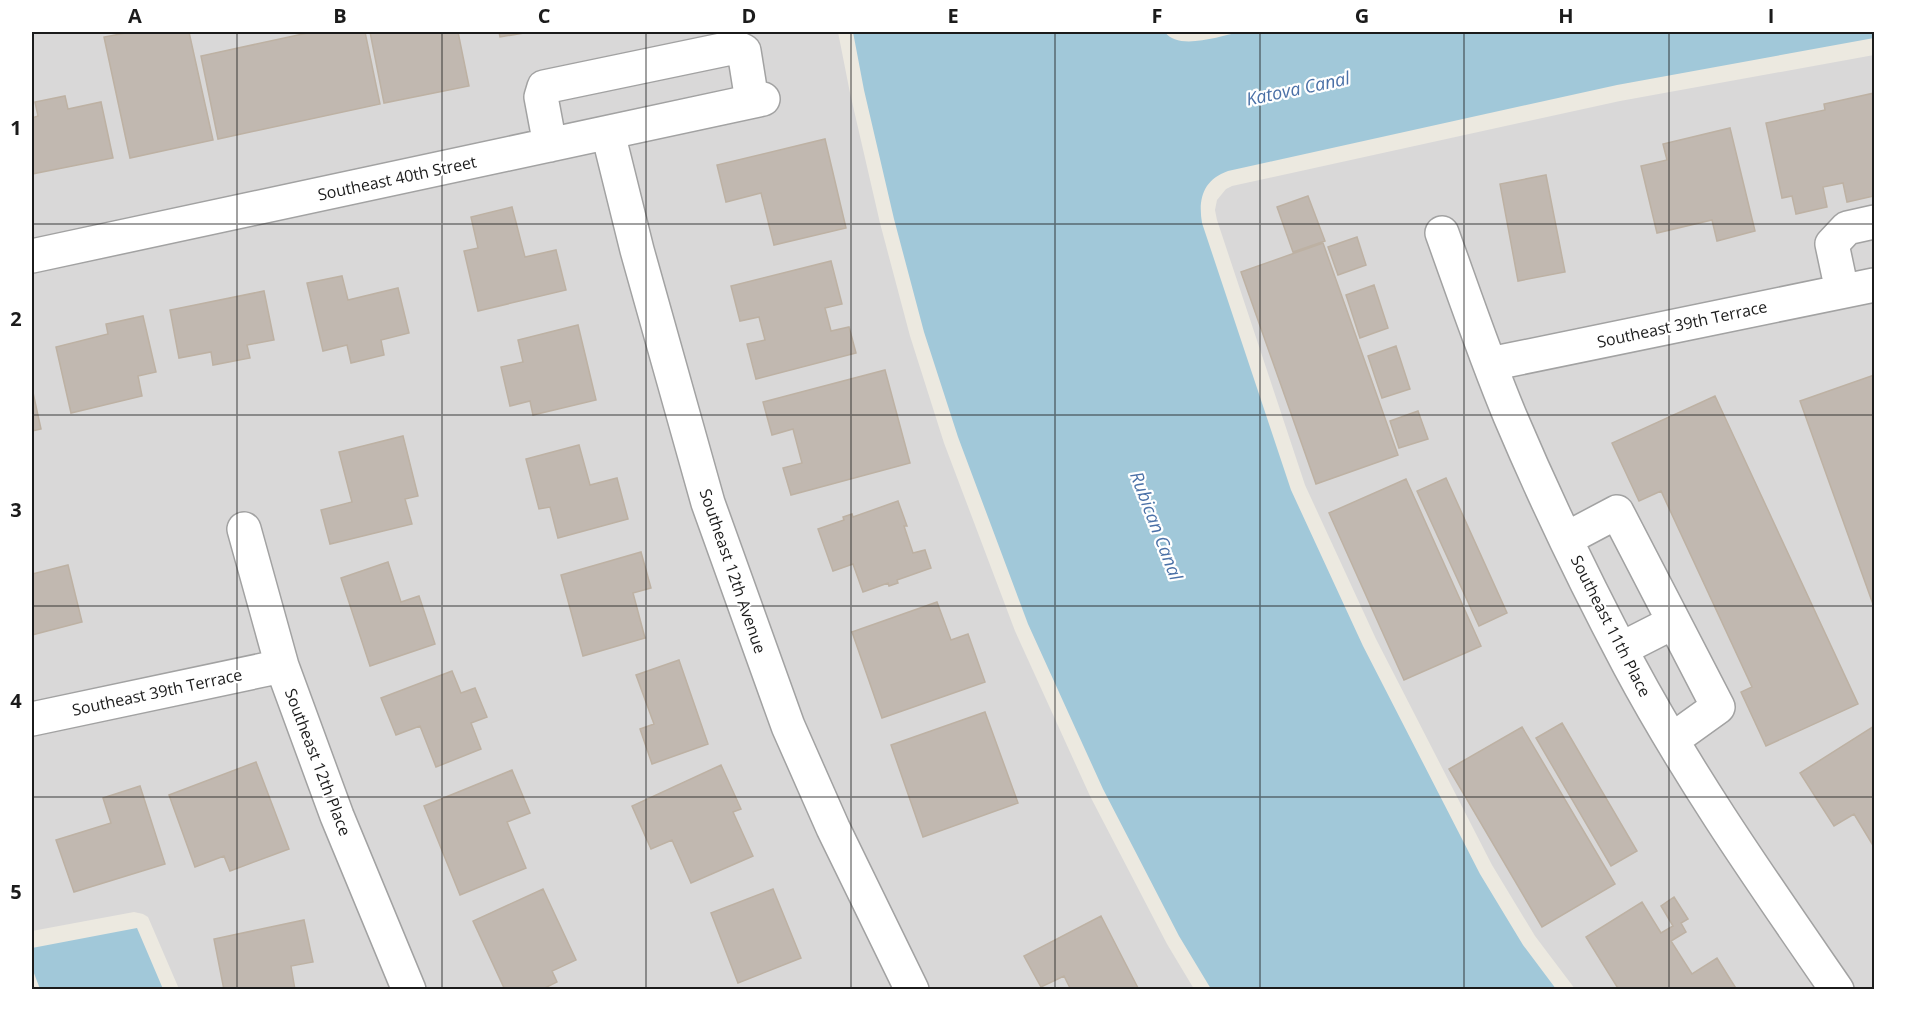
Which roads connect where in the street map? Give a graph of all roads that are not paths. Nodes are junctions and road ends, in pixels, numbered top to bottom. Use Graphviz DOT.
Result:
graph roads {
  1 [pos="608,133"];
  2 [pos="550,145"];
  3 [pos="1875,222"];
  4 [pos="1442,233"];
  5 [pos="32,256"];
  6 [pos="1875,285"];
  7 [pos="1842,291"];
  8 [pos="1490,364"];
  9 [pos="244,529"];
  10 [pos="1566,539"];
  11 [pos="1674,622"];
  12 [pos="1621,649"];
  13 [pos="282,666"];
  14 [pos="32,719"];
  15 [pos="1672,740"];
  16 [pos="409,990"];
  17 [pos="912,990"];
  18 [pos="1837,990"];
  1 -- 2 [label="street, Southeast 40th Street"];
  1 -- 2 [label="street, Southeast 40th Street"];
  1 -- 17 [label="street, Southeast 12th Avenue"];
  2 -- 5 [label="street, Southeast 40th Street"];
  3 -- 7 [label="street"];
  4 -- 8 [label="street, Southeast 11th Place"];
  6 -- 7 [label="street, Southeast 39th Terrace"];
  7 -- 8 [label="street, Southeast 39th Terrace"];
  8 -- 10 [label="street, Southeast 11th Place"];
  9 -- 13 [label="street, Southeast 12th Place"];
  10 -- 11 [label="street"];
  10 -- 12 [label="street, Southeast 11th Place"];
  11 -- 12 [label="street"];
  11 -- 15 [label="street"];
  12 -- 15 [label="street, Southeast 11th Place"];
  13 -- 14 [label="street, Southeast 39th Terrace"];
  13 -- 16 [label="street, Southeast 12th Place"];
  15 -- 18 [label="street, Southeast 11th Place"];
}
